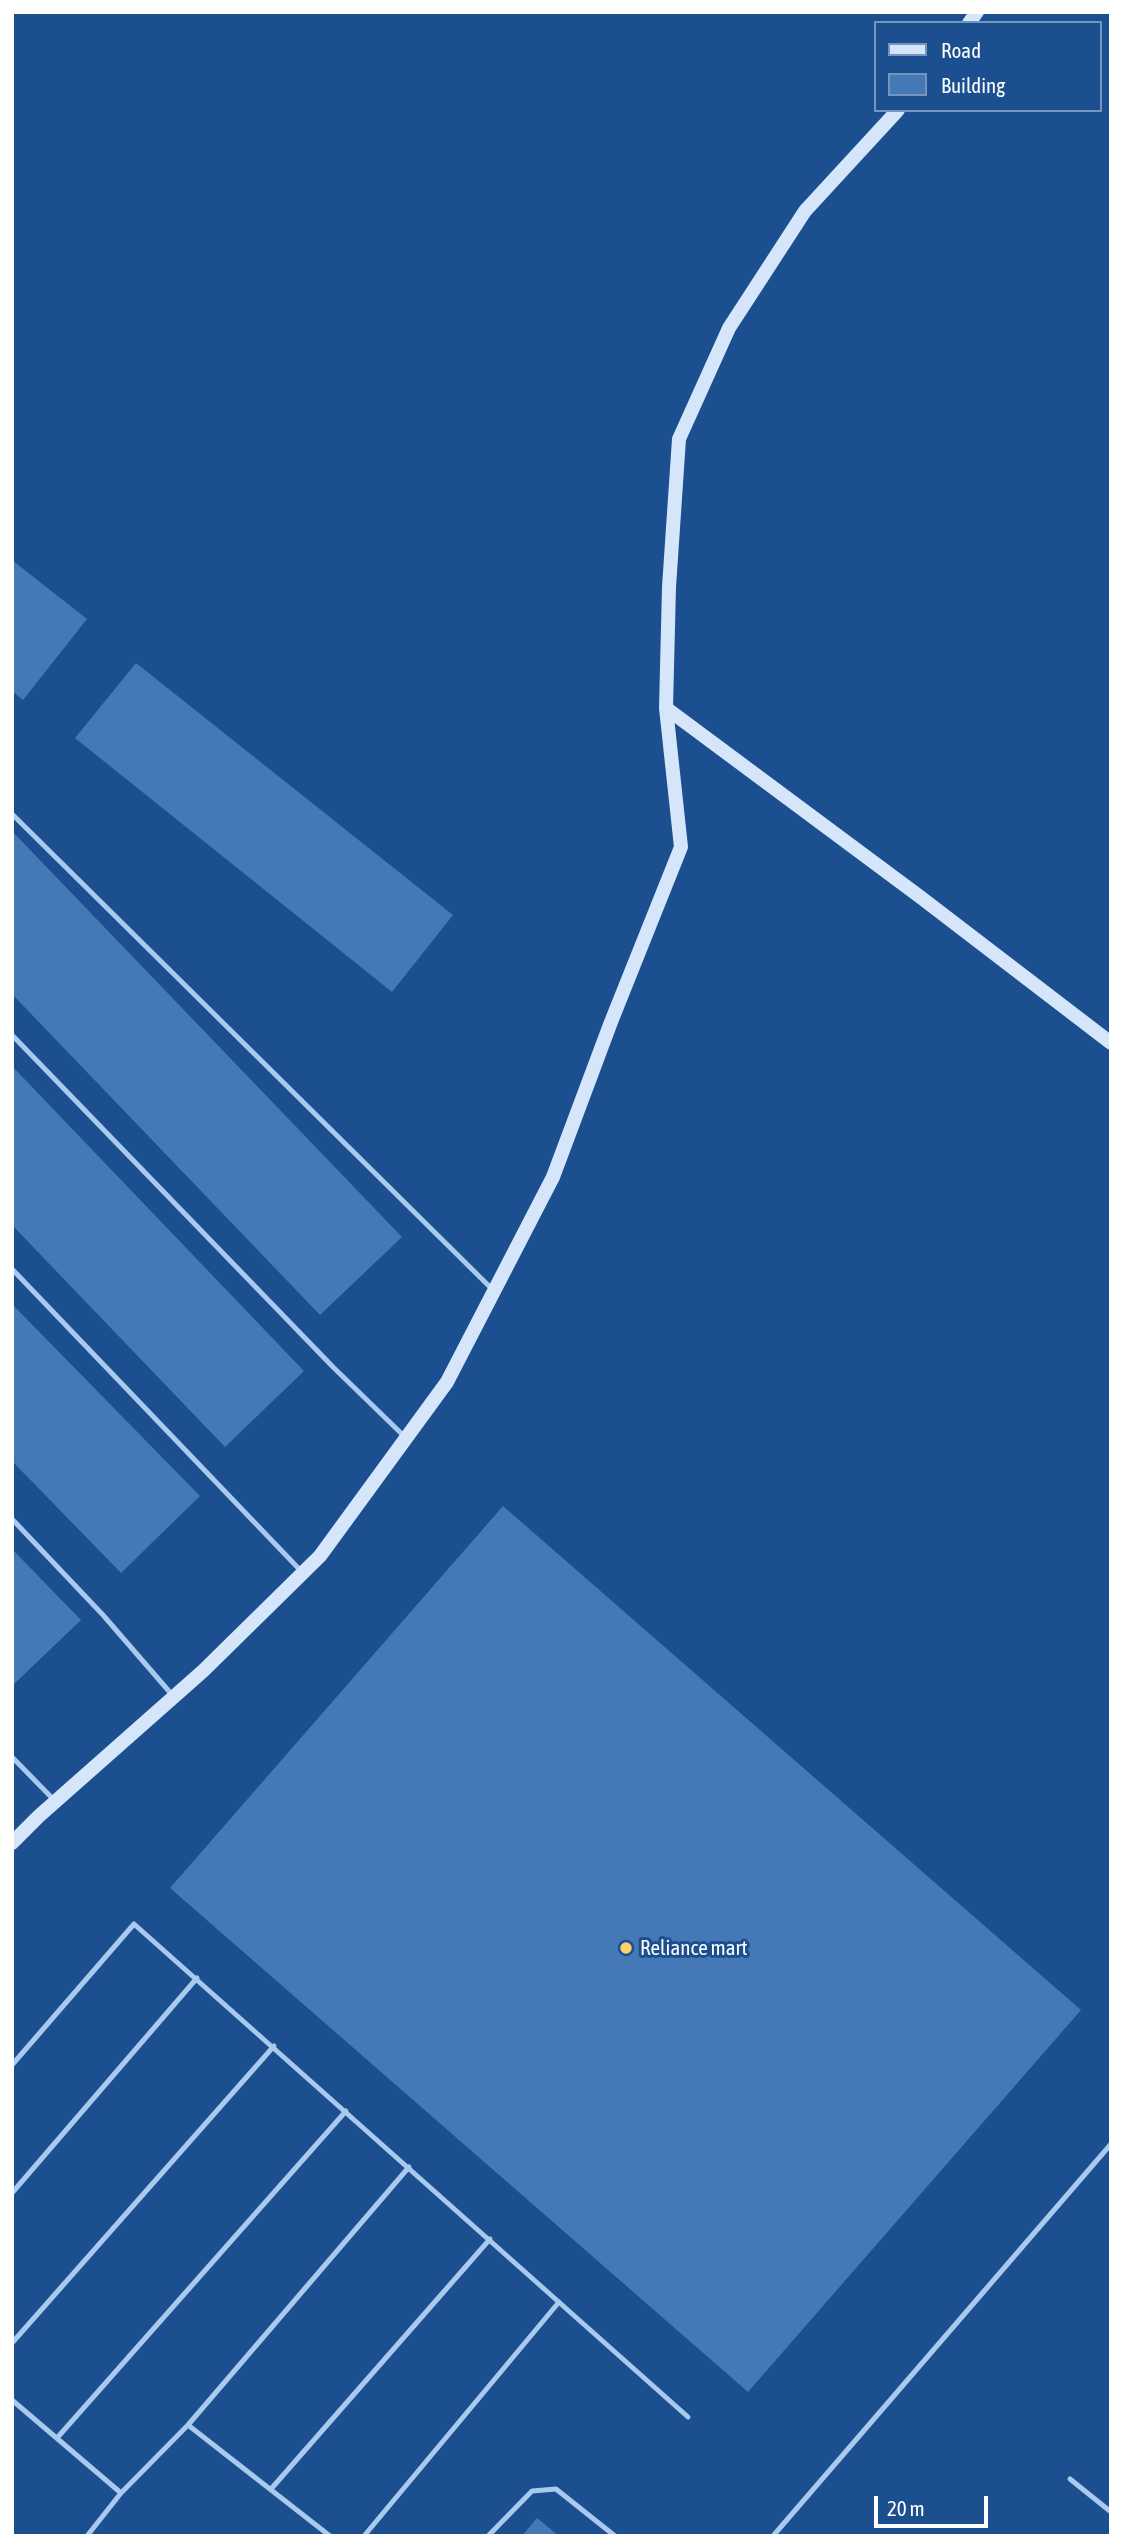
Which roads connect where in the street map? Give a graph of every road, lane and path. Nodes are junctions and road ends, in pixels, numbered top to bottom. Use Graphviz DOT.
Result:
graph roads {
  1 [pos="896,112"];
  2 [pos="666,708"];
  3 [pos="12,814"];
  4 [pos="12,1035"];
  5 [pos="1111,1044"];
  6 [pos="12,1269"];
  7 [pos="494,1291"];
  8 [pos="406,1438"];
  9 [pos="12,1520"];
  10 [pos="303,1573"];
  11 [pos="174,1697"];
  12 [pos="12,1757"];
  13 [pos="55,1801"];
  14 [pos="12,1843"];
  15 [pos="197,1978"];
  16 [pos="274,2046"];
  17 [pos="12,2066"];
  18 [pos="346,2112"];
  19 [pos="1111,2144"];
  20 [pos="409,2167"];
  21 [pos="12,2193"];
  22 [pos="490,2239"];
  23 [pos="559,2302"];
  24 [pos="12,2343"];
  25 [pos="12,2400"];
  26 [pos="688,2417"];
  27 [pos="188,2425"];
  28 [pos="57,2438"];
  29 [pos="1070,2479"];
  30 [pos="271,2489"];
  31 [pos="121,2493"];
  32 [pos="1111,2512"];
  33 [pos="87,2536"];
  34 [pos="330,2536"];
  35 [pos="364,2536"];
  36 [pos="488,2536"];
  37 [pos="615,2536"];
  38 [pos="773,2536"];
  1 -- 2 [label="street"];
  2 -- 5 [label="street"];
  2 -- 7 [label="street"];
  3 -- 7 [label="lane"];
  4 -- 8 [label="lane"];
  6 -- 10 [label="lane"];
  7 -- 8 [label="street"];
  8 -- 10 [label="street"];
  9 -- 11 [label="lane"];
  10 -- 11 [label="street"];
  11 -- 13 [label="street"];
  12 -- 13 [label="lane"];
  13 -- 14 [label="street"];
  15 -- 16 [label="lane"];
  15 -- 17 [label="lane"];
  15 -- 21 [label="lane"];
  16 -- 18 [label="lane"];
  16 -- 24 [label="lane"];
  18 -- 20 [label="lane"];
  18 -- 28 [label="lane"];
  19 -- 38 [label="lane"];
  20 -- 22 [label="lane"];
  20 -- 27 [label="lane"];
  22 -- 23 [label="lane"];
  22 -- 30 [label="lane"];
  23 -- 26 [label="lane"];
  23 -- 35 [label="lane"];
  25 -- 28 [label="lane"];
  27 -- 30 [label="lane"];
  27 -- 31 [label="lane"];
  28 -- 31 [label="lane"];
  29 -- 32 [label="lane"];
  30 -- 34 [label="lane"];
  31 -- 33 [label="lane"];
  36 -- 37 [label="lane"];
}
